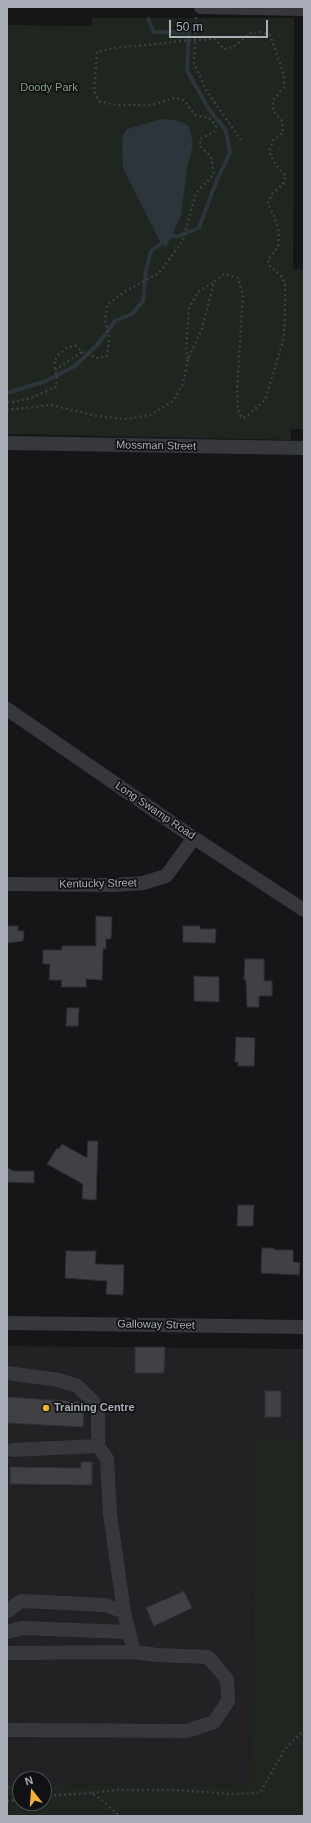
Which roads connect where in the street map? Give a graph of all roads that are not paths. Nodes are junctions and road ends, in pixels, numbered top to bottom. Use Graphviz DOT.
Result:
graph roads {
  1 [pos="304,9"];
  2 [pos="199,11"];
  3 [pos="7,444"];
  4 [pos="304,448"];
  5 [pos="7,710"];
  6 [pos="194,838"];
  7 [pos="7,884"];
  8 [pos="304,910"];
  9 [pos="7,1323"];
  10 [pos="304,1327"];
  11 [pos="7,1373"];
  12 [pos="98,1446"];
  13 [pos="12,1450"];
  14 [pos="7,1611"];
  15 [pos="124,1612"];
  16 [pos="7,1632"];
  17 [pos="129,1632"];
  18 [pos="134,1652"];
  19 [pos="7,1653"];
  20 [pos="7,1730"];
  1 -- 2 [label="street"];
  3 -- 4 [label="street, Mossman Street"];
  5 -- 6 [label="street, Long Swamp Road"];
  6 -- 7 [label="street, Kentucky Street"];
  6 -- 8 [label="street, Long Swamp Road"];
  9 -- 10 [label="street, Galloway Street"];
  11 -- 12 [label="street"];
  12 -- 13 [label="street"];
  12 -- 15 [label="street"];
  14 -- 15 [label="street"];
  15 -- 17 [label="street"];
  16 -- 17 [label="street"];
  17 -- 18 [label="street"];
  18 -- 19 [label="street"];
  18 -- 20 [label="street"];
}
